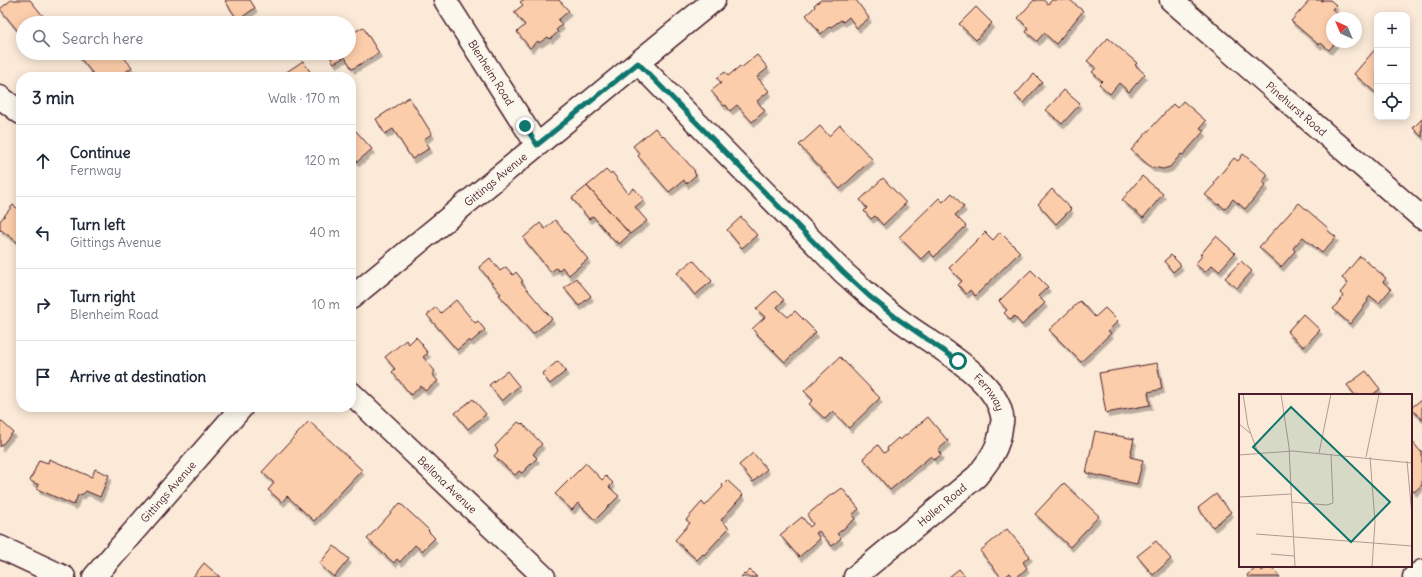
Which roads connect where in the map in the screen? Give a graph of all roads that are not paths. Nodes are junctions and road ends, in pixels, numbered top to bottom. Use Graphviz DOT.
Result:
graph roads {
  1 [pos="445,0"];
  2 [pos="714,0"];
  3 [pos="1171,0"];
  4 [pos="638,63"];
  5 [pos="0,97"];
  6 [pos="16,109"];
  7 [pos="537,145"];
  8 [pos="1422,218"];
  9 [pos="356,294"];
  10 [pos="356,398"];
  11 [pos="238,412"];
  12 [pos="1003,416"];
  13 [pos="0,547"];
  14 [pos="1422,571"];
  15 [pos="64,577"];
  16 [pos="94,577"];
  17 [pos="544,577"];
  18 [pos="855,577"];
  19 [pos="1414,577"];
  1 -- 7 [label="street, Blenheim Road"];
  2 -- 4 [label="street, Gittings Avenue"];
  3 -- 8 [label="street, Pinehurst Road"];
  4 -- 7 [label="street, Gittings Avenue"];
  4 -- 12 [label="street, Fernway"];
  5 -- 6 [label="street"];
  7 -- 9 [label="street, Gittings Avenue"];
  10 -- 17 [label="street, Bellona Avenue"];
  11 -- 16 [label="street, Gittings Avenue"];
  12 -- 18 [label="street, Hollen Road"];
  13 -- 15 [label="street"];
  14 -- 19 [label="street"];
}
